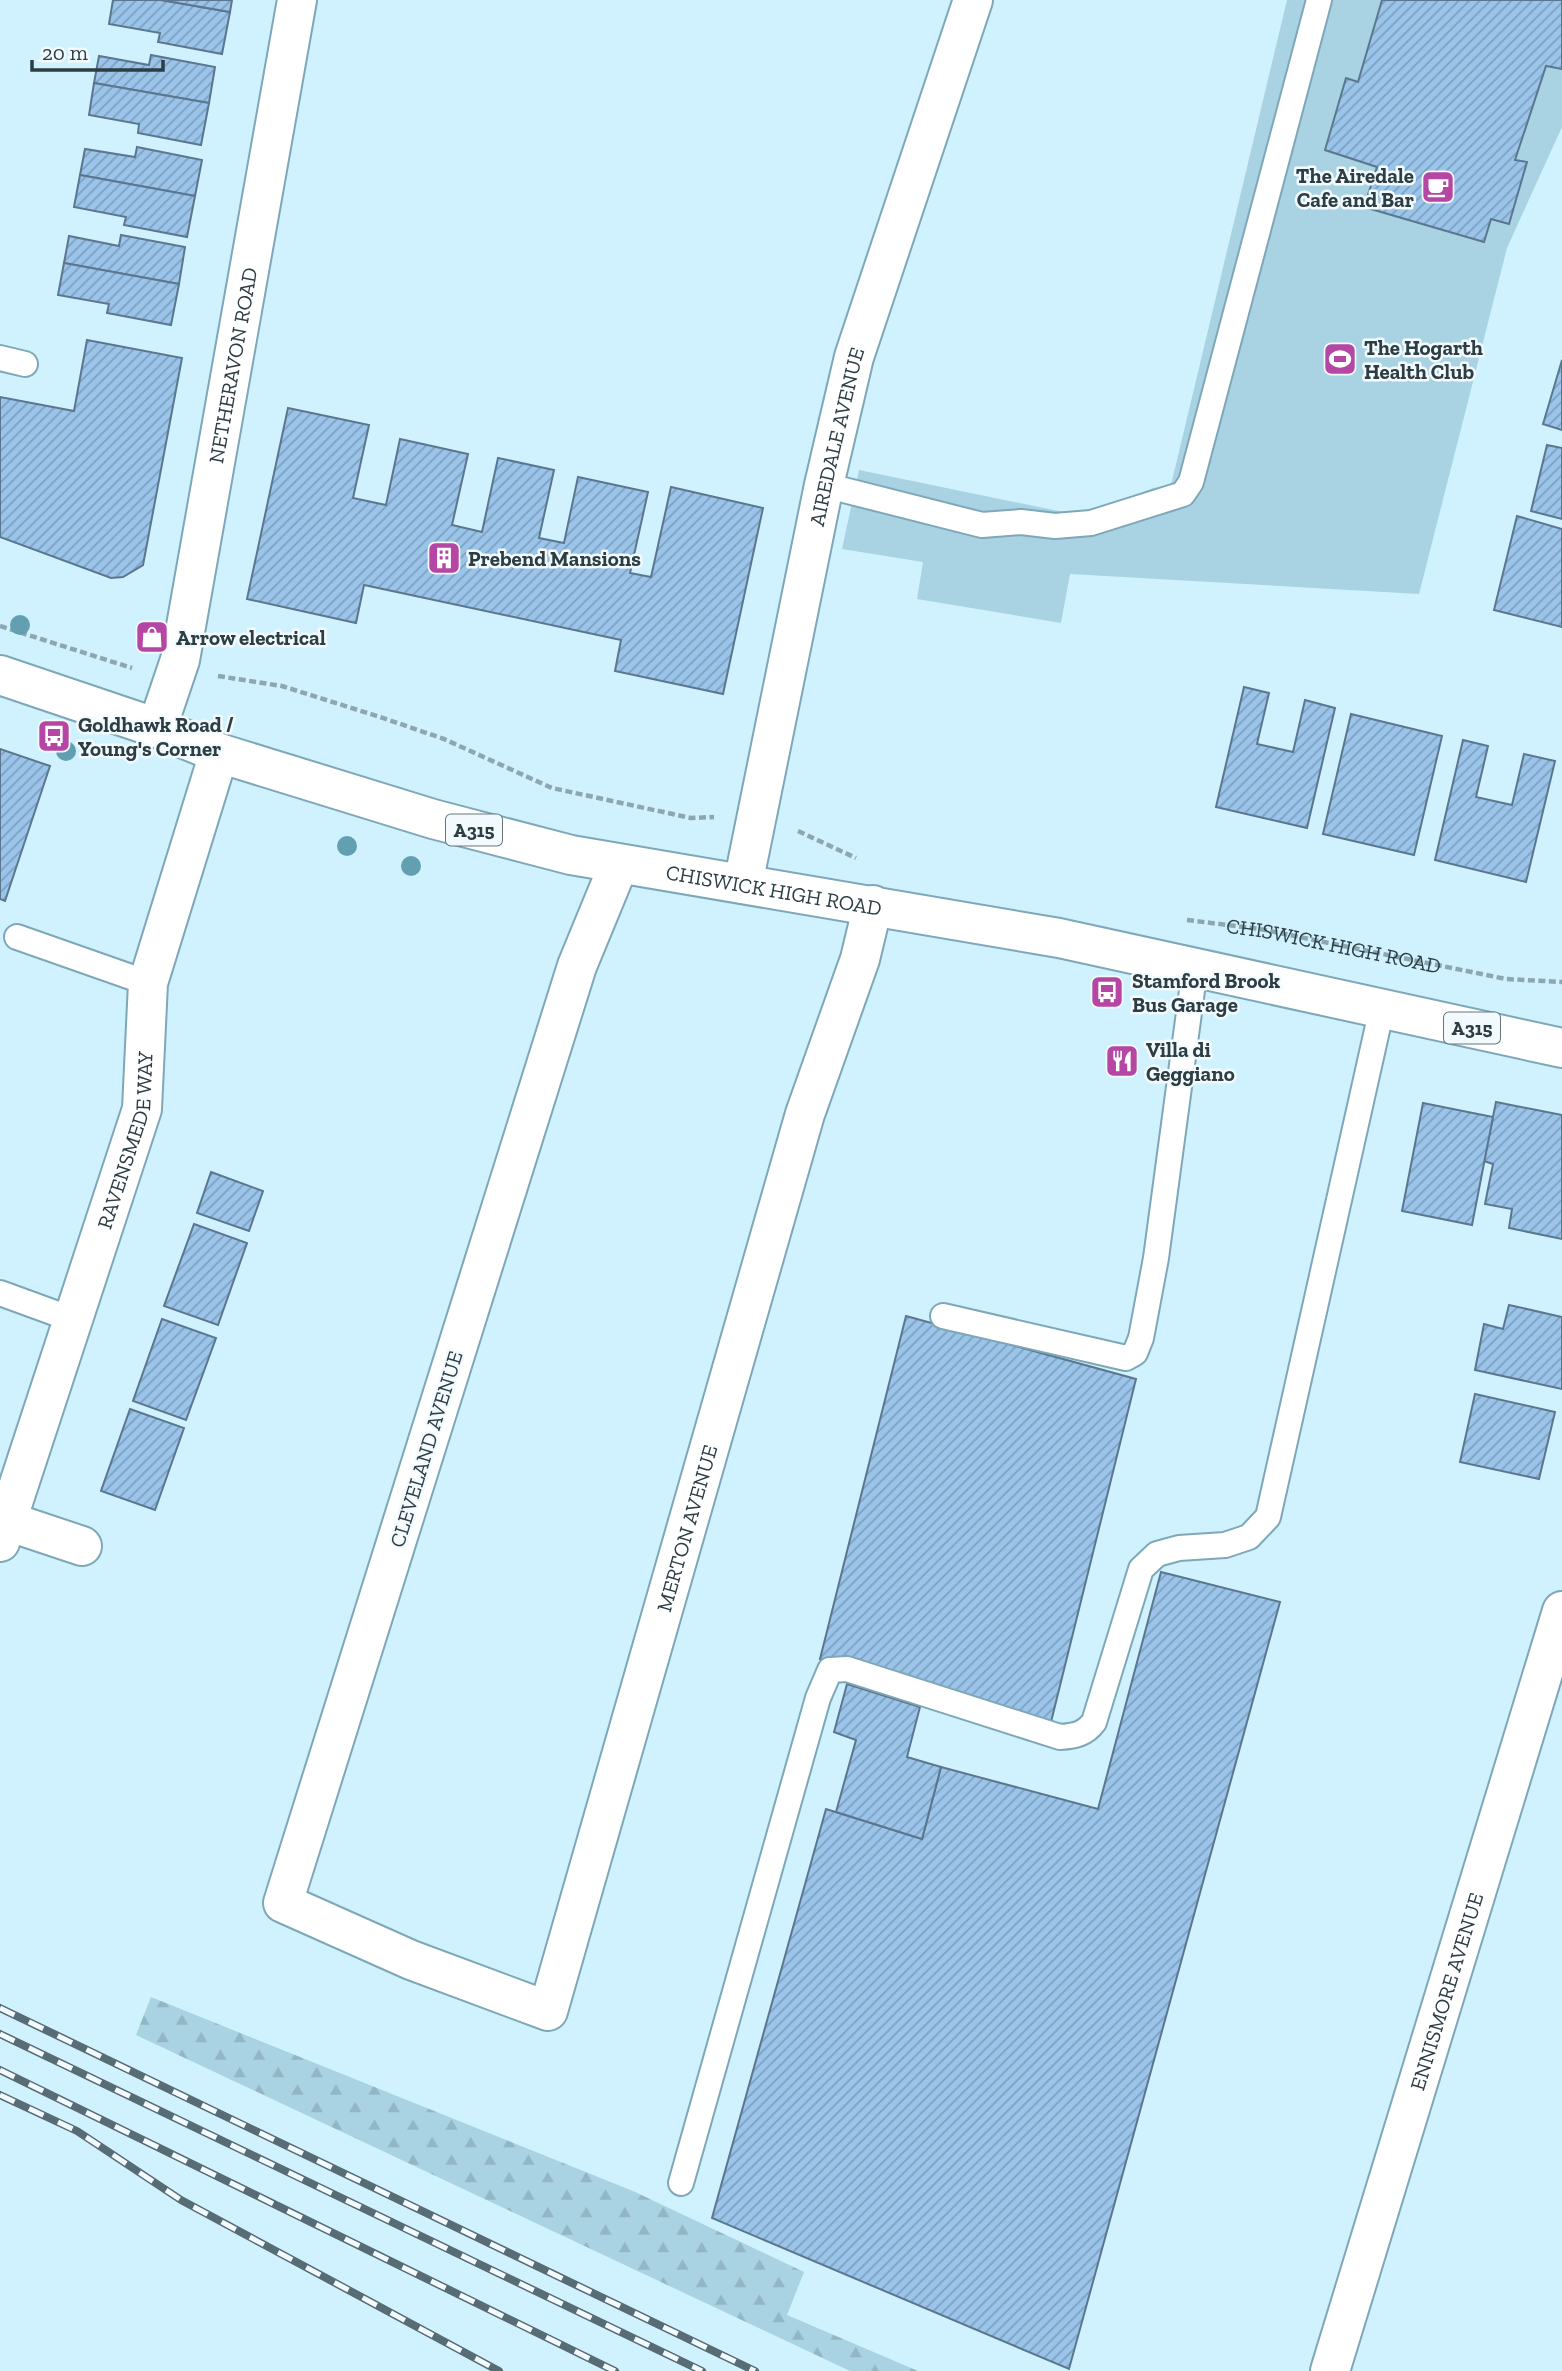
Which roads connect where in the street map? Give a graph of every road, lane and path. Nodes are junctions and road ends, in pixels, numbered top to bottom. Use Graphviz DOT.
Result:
graph roads {
  1 [pos="297,0"];
  2 [pos="972,0"];
  3 [pos="1319,0"];
  4 [pos="0,358"];
  5 [pos="25,364"];
  6 [pos="824,485"];
  7 [pos="0,626"];
  8 [pos="142,670"];
  9 [pos="0,675"];
  10 [pos="219,676"];
  11 [pos="158,728"];
  12 [pos="219,753"];
  13 [pos="758,820"];
  14 [pos="619,864"];
  15 [pos="868,864"];
  16 [pos="743,884"];
  17 [pos="873,905"];
  18 [pos="1183,920"];
  19 [pos="18,937"];
  20 [pos="1195,968"];
  21 [pos="1562,982"];
  22 [pos="148,983"];
  23 [pos="1382,1008"];
  24 [pos="1562,1048"];
  25 [pos="0,1293"];
  26 [pos="943,1316"];
  27 [pos="74,1320"];
  28 [pos="4,1532"];
  29 [pos="82,1546"];
  30 [pos="1562,1611"];
  31 [pos="411,1960"];
  32 [pos="681,2183"];
  33 [pos="1330,2371"];
  1 -- 11 [label="street, NETHERAVON ROAD"];
  2 -- 6 [label="street, AIREDALE AVENUE"];
  3 -- 6 [label="lane"];
  4 -- 5 [label="lane"];
  6 -- 13 [label="street, AIREDALE AVENUE"];
  7 -- 8 [label="path"];
  9 -- 11 [label="street, CHISWICK HIGH ROAD / A315"];
  10 -- 13 [label="path, CHISWICK HIGH ROAD"];
  11 -- 12 [label="street, CHISWICK HIGH ROAD / A315"];
  12 -- 14 [label="street, CHISWICK HIGH ROAD / A315"];
  12 -- 22 [label="street, RAVENSMEDE WAY"];
  13 -- 15 [label="path, CHISWICK HIGH ROAD"];
  13 -- 16 [label="street, AIREDALE AVENUE"];
  14 -- 16 [label="street, CHISWICK HIGH ROAD / A315"];
  14 -- 31 [label="street, CLEVELAND AVENUE"];
  16 -- 17 [label="street, CHISWICK HIGH ROAD / A315"];
  17 -- 20 [label="street, CHISWICK HIGH ROAD / A315"];
  17 -- 31 [label="street, MERTON AVENUE"];
  18 -- 21 [label="path, CHISWICK HIGH ROAD"];
  19 -- 22 [label="lane"];
  20 -- 23 [label="street, CHISWICK HIGH ROAD / A315"];
  20 -- 26 [label="lane"];
  22 -- 27 [label="street, RAVENSMEDE WAY"];
  23 -- 24 [label="street, CHISWICK HIGH ROAD / A315"];
  23 -- 32 [label="lane"];
  25 -- 27 [label="lane"];
  27 -- 28 [label="street, RAVENSMEDE WAY"];
  28 -- 29 [label="street, RAVENSMEDE WAY"];
  30 -- 33 [label="street, ENNISMORE AVENUE"];
}
